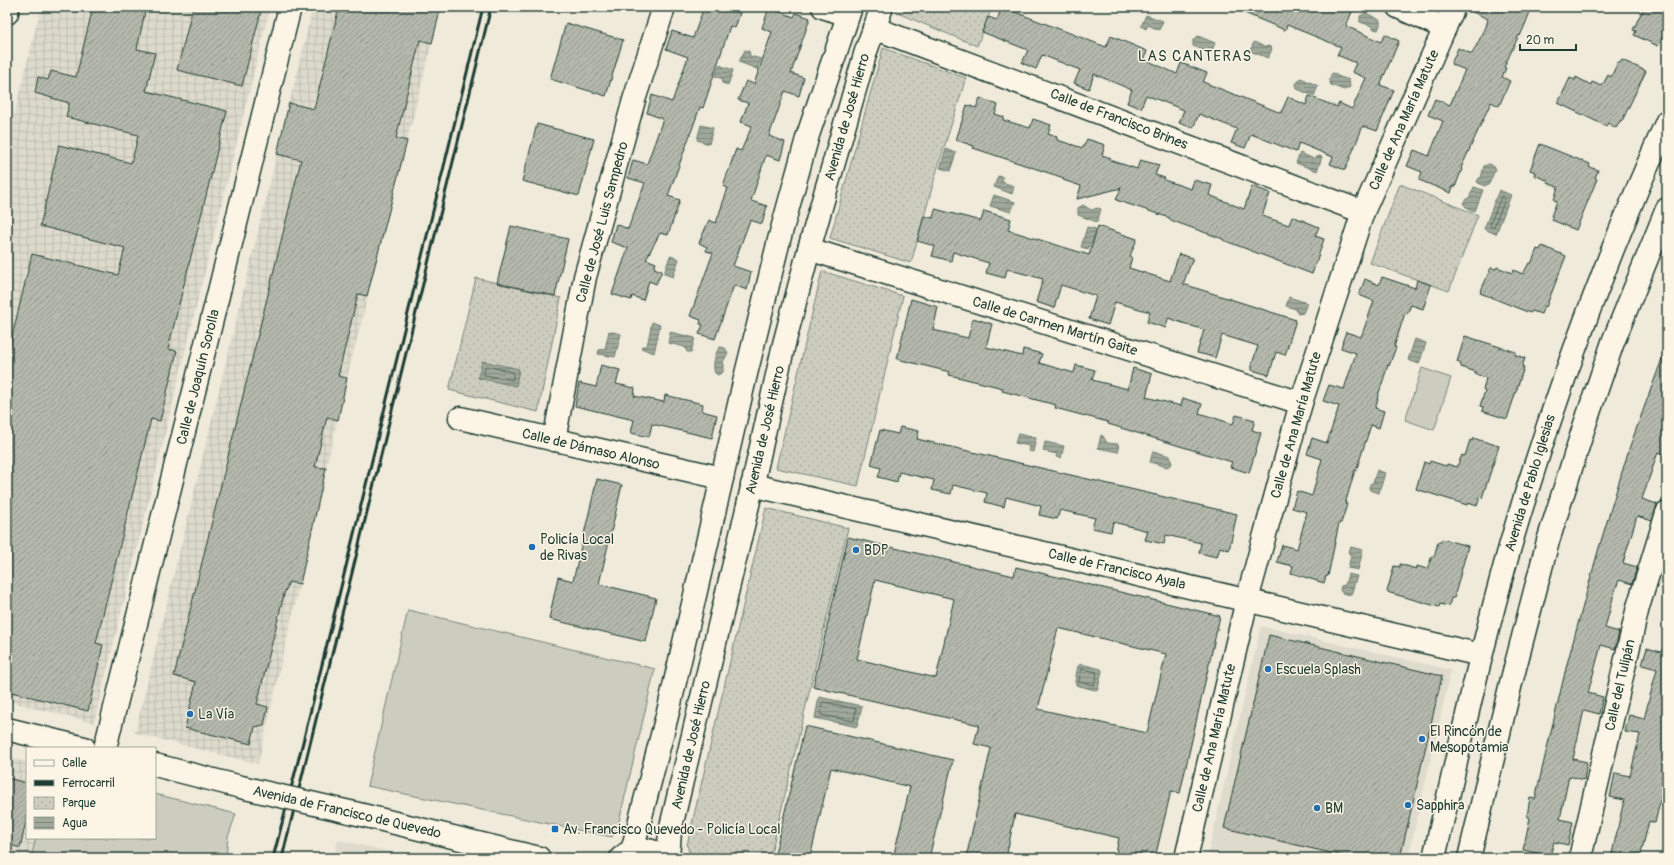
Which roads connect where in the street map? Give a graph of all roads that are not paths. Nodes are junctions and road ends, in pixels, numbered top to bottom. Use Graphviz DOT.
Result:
graph roads {
  1 [pos="8,7"];
  2 [pos="290,7"];
  3 [pos="664,7"];
  4 [pos="823,7"];
  5 [pos="882,7"];
  6 [pos="1398,7"];
  7 [pos="1454,7"];
  8 [pos="850,11"];
  9 [pos="7,13"];
  10 [pos="874,28"];
  11 [pos="1445,28"];
  12 [pos="1667,121"];
  13 [pos="1667,209"];
  14 [pos="1363,212"];
  15 [pos="809,249"];
  16 [pos="1301,403"];
  17 [pos="460,418"];
  18 [pos="554,440"];
  19 [pos="722,478"];
  20 [pos="752,485"];
  21 [pos="1667,513"];
  22 [pos="1247,600"];
  23 [pos="1481,655"];
  24 [pos="7,729"];
  25 [pos="80,747"];
  26 [pos="105,747"];
  27 [pos="156,766"];
  28 [pos="626,854"];
  29 [pos="539,858"];
  30 [pos="664,858"];
  31 [pos="668,858"];
  32 [pos="1186,858"];
  33 [pos="1434,858"];
  34 [pos="1469,858"];
  35 [pos="1580,858"];
  1 -- 9 [label="street"];
  2 -- 26 [label="street, Calle de Joaquín Sorolla"];
  3 -- 18 [label="street, Calle de José Luis Sampedro"];
  4 -- 8 [label="street"];
  5 -- 10 [label="street, Avenida de José Hierro"];
  6 -- 11 [label="street"];
  7 -- 11 [label="street, Calle de Ana María Matute"];
  8 -- 19 [label="street, Avenida de José Hierro"];
  10 -- 14 [label="street, Calle de Francisco Brines"];
  10 -- 15 [label="street, Avenida de José Hierro"];
  11 -- 14 [label="street, Calle de Ana María Matute"];
  12 -- 23 [label="street, Avenida de Pablo Iglesias"];
  13 -- 34 [label="street"];
  14 -- 16 [label="street, Calle de Ana María Matute"];
  15 -- 16 [label="street, Calle de Carmen Martín Gaite"];
  15 -- 20 [label="street, Avenida de José Hierro"];
  16 -- 22 [label="street, Calle de Ana María Matute"];
  17 -- 18 [label="street, Calle de Dámaso Alonso"];
  18 -- 19 [label="street, Calle de Dámaso Alonso"];
  19 -- 28 [label="street, Avenida de José Hierro"];
  20 -- 22 [label="street, Calle de Francisco Ayala"];
  20 -- 31 [label="street, Avenida de José Hierro"];
  21 -- 35 [label="street, Calle del Tulipán"];
  22 -- 23 [label="street, Calle de Francisco Ayala"];
  22 -- 32 [label="street, Calle de Ana María Matute"];
  23 -- 33 [label="street, Avenida de Pablo Iglesias"];
  24 -- 25 [label="street"];
  27 -- 29 [label="street, Avenida de Francisco de Quevedo, bridge"];
  28 -- 30 [label="street"];
}
